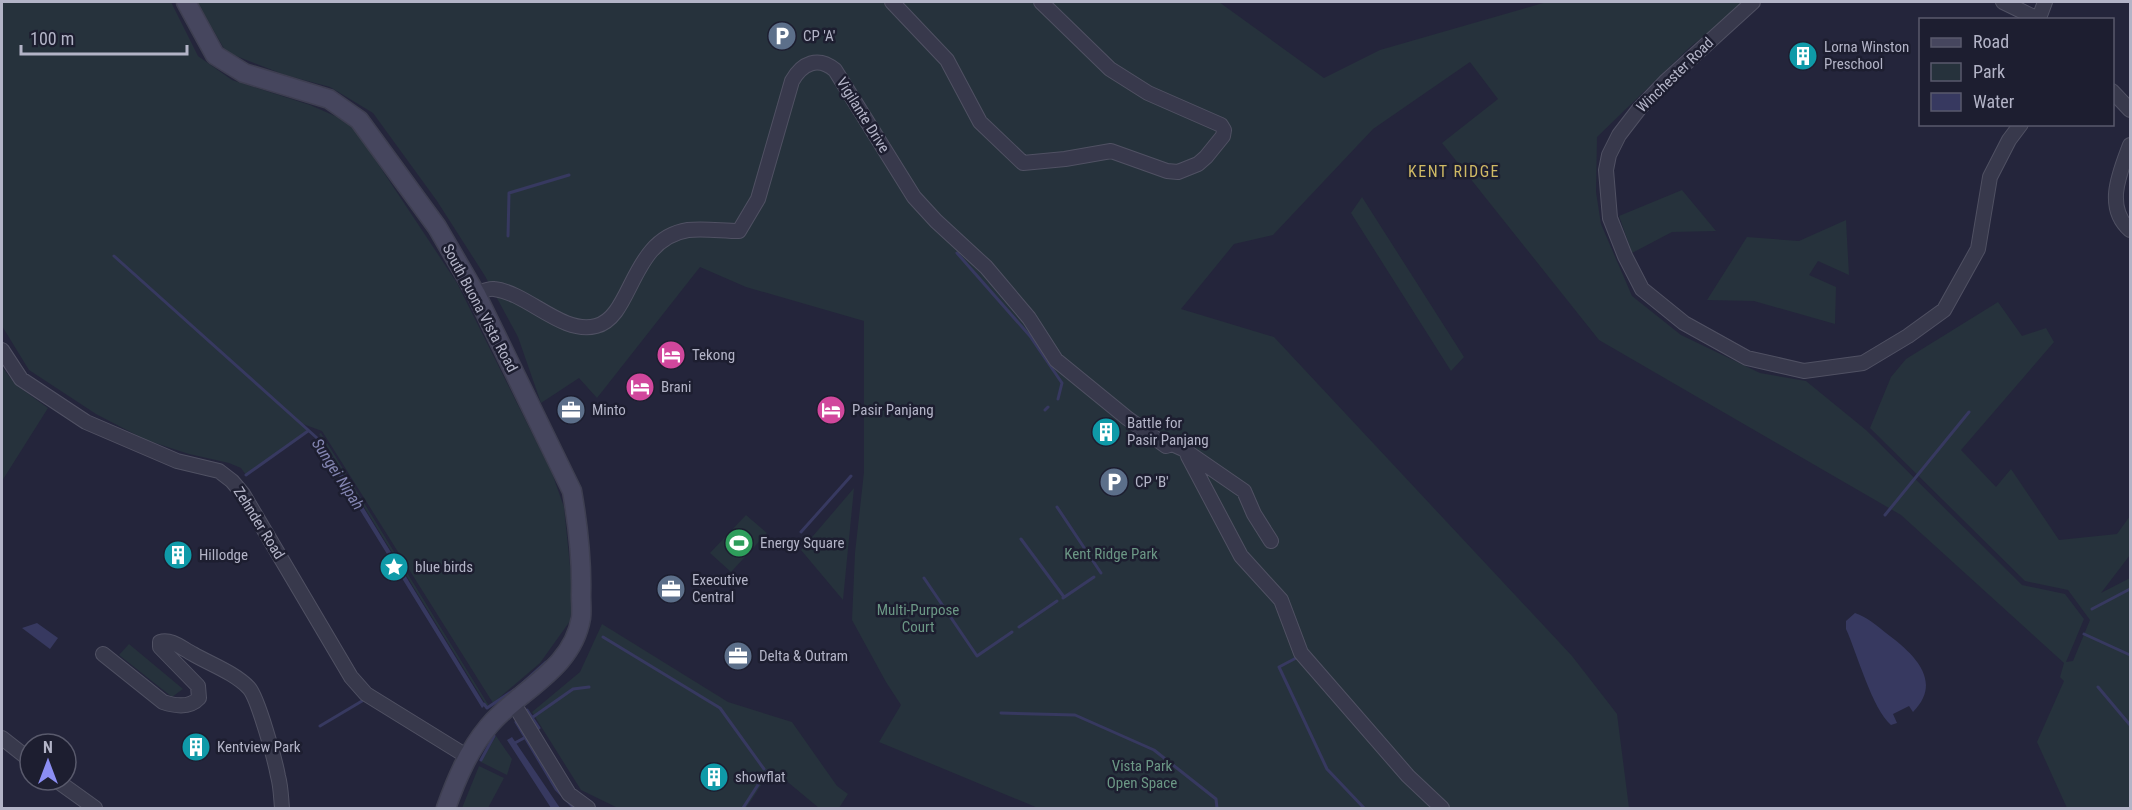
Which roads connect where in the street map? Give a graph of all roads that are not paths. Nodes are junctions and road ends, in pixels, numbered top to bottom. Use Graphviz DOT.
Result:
graph roads {
  1 [pos="186,2"];
  2 [pos="892,2"];
  3 [pos="1041,2"];
  4 [pos="1753,2"];
  5 [pos="2003,2"];
  6 [pos="2045,2"];
  7 [pos="2038,18"];
  8 [pos="2040,18"];
  9 [pos="2114,93"];
  10 [pos="2130,110"];
  11 [pos="2020,126"];
  12 [pos="2130,145"];
  13 [pos="2130,230"];
  14 [pos="476,294"];
  15 [pos="2,350"];
  16 [pos="1187,454"];
  17 [pos="1271,541"];
  18 [pos="103,654"];
  19 [pos="512,704"];
  20 [pos="2,738"];
  21 [pos="18,751"];
  22 [pos="468,757"];
  23 [pos="72,792"];
  24 [pos="94,808"];
  25 [pos="282,808"];
  26 [pos="446,808"];
  27 [pos="588,808"];
  28 [pos="1442,808"];
  1 -- 14 [label="street, South Buona Vista Road"];
  2 -- 3 [label="street"];
  4 -- 11 [label="street, Winchester Road"];
  5 -- 7 [label="street"];
  6 -- 8 [label="street"];
  9 -- 10 [label="street"];
  12 -- 13 [label="street"];
  14 -- 16 [label="street, Vigilante Drive"];
  14 -- 19 [label="street, South Buona Vista Road"];
  15 -- 22 [label="street, Zehnder Road"];
  16 -- 17 [label="street"];
  16 -- 28 [label="street"];
  18 -- 25 [label="street"];
  19 -- 22 [label="street, South Buona Vista Road"];
  19 -- 27 [label="street"];
  20 -- 21 [label="street"];
  22 -- 26 [label="street, South Buona Vista Road"];
  23 -- 24 [label="street"];
}
